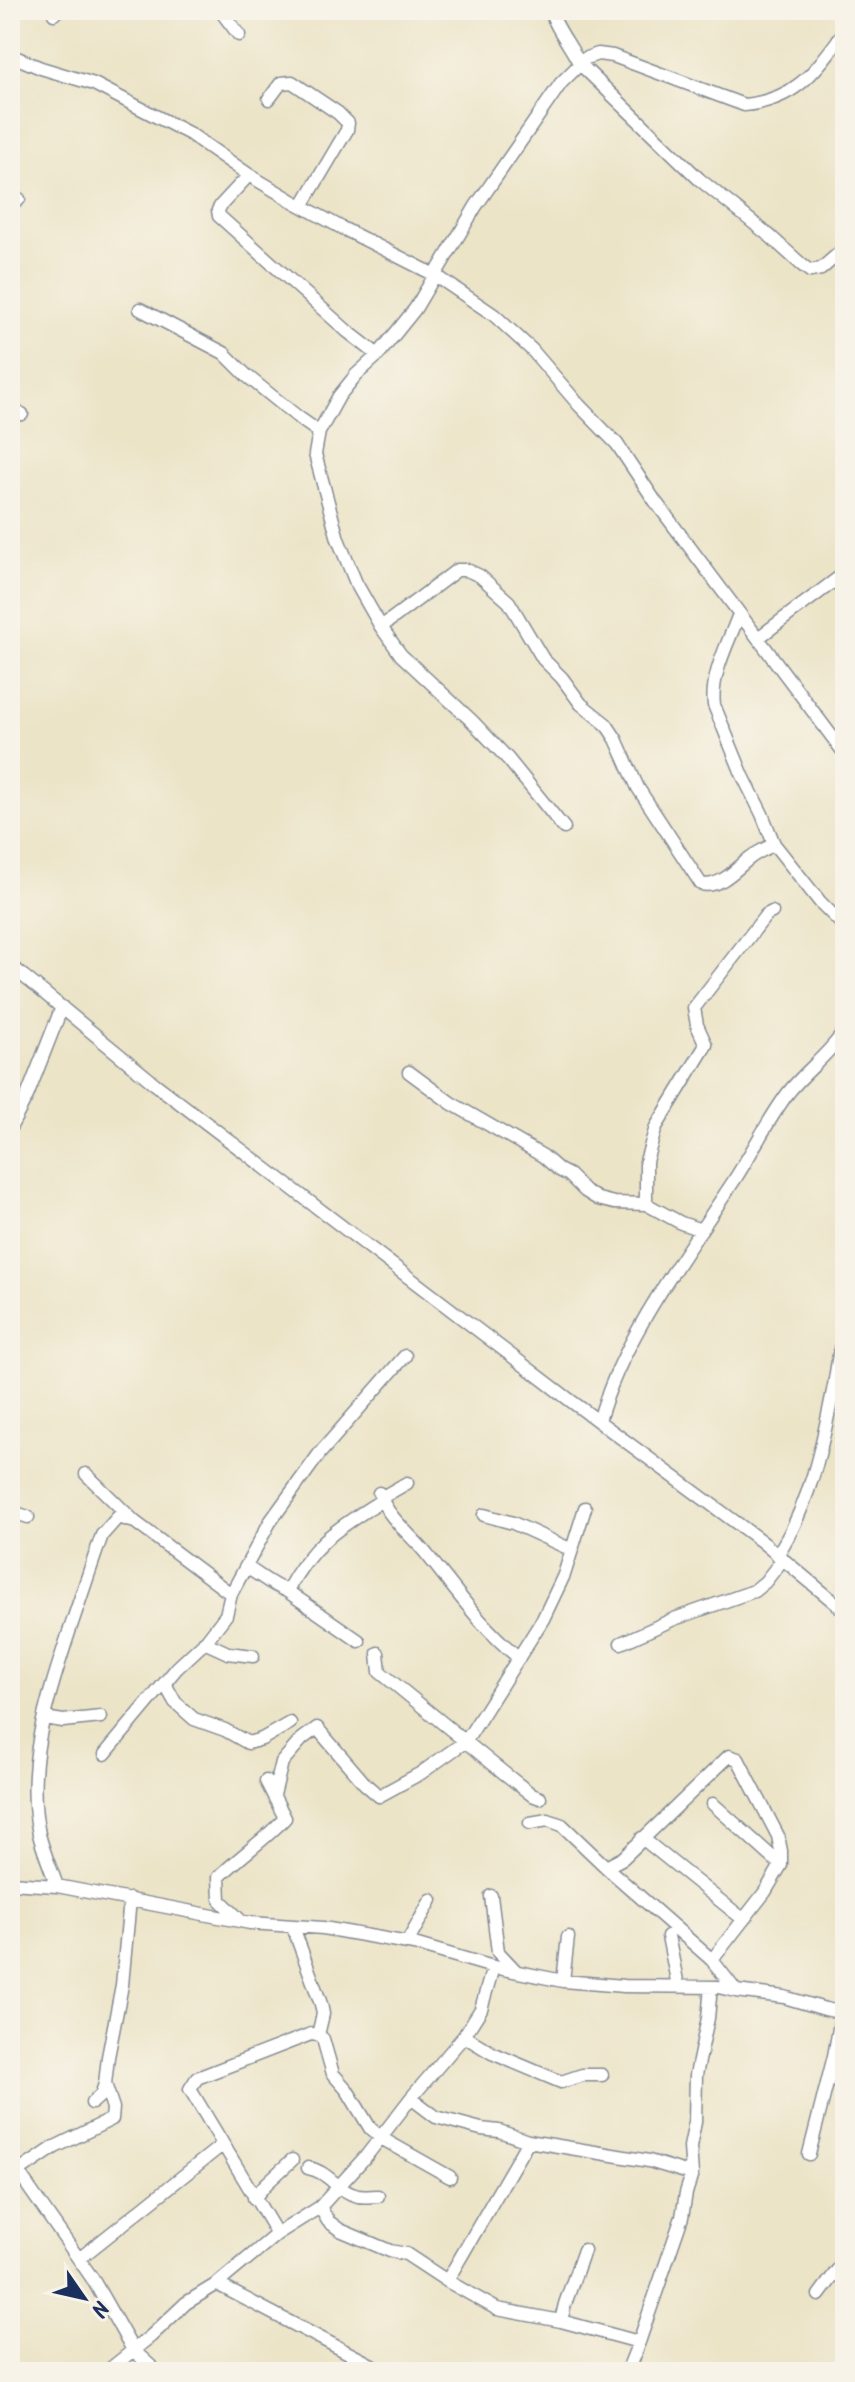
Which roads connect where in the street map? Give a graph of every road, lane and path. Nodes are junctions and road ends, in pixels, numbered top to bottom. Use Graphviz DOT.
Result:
graph roads {
  1 [pos="220,10"];
  2 [pos="551,10"];
  3 [pos="845,31"];
  4 [pos="239,35"];
  5 [pos="10,55"];
  6 [pos="579,63"];
  7 [pos="269,99"];
  8 [pos="249,175"];
  9 [pos="302,206"];
  10 [pos="843,253"];
  11 [pos="435,275"];
  12 [pos="140,309"];
  13 [pos="378,355"];
  14 [pos="319,432"];
  15 [pos="845,573"];
  16 [pos="739,614"];
  17 [pos="381,627"];
  18 [pos="758,638"];
  19 [pos="845,754"];
  20 [pos="564,828"];
  21 [pos="774,844"];
  22 [pos="772,912"];
  23 [pos="845,927"];
  24 [pos="10,965"];
  25 [pos="62,1007"];
  26 [pos="845,1030"];
  27 [pos="409,1072"];
  28 [pos="10,1128"];
  29 [pos="646,1204"];
  30 [pos="701,1230"];
  31 [pos="845,1331"];
  32 [pos="405,1356"];
  33 [pos="599,1421"];
  34 [pos="86,1474"];
  35 [pos="407,1483"];
  36 [pos="380,1497"];
  37 [pos="585,1508"];
  38 [pos="10,1511"];
  39 [pos="484,1515"];
  40 [pos="28,1517"];
  41 [pos="135,1522"];
  42 [pos="572,1550"];
  43 [pos="780,1557"];
  44 [pos="246,1567"];
  45 [pos="287,1591"];
  46 [pos="231,1594"];
  47 [pos="845,1611"];
  48 [pos="359,1641"];
  49 [pos="204,1642"];
  50 [pos="621,1643"];
  51 [pos="378,1653"];
  52 [pos="253,1656"];
  53 [pos="519,1658"];
  54 [pos="165,1684"];
  55 [pos="101,1717"];
  56 [pos="44,1718"];
  57 [pos="290,1723"];
  58 [pos="466,1741"];
  59 [pos="105,1754"];
  60 [pos="266,1781"];
  61 [pos="274,1795"];
  62 [pos="540,1798"];
  63 [pos="713,1804"];
  64 [pos="530,1823"];
  65 [pos="642,1838"];
  66 [pos="781,1865"];
  67 [pos="606,1867"];
  68 [pos="10,1883"];
  69 [pos="57,1886"];
  70 [pos="491,1896"];
  71 [pos="130,1899"];
  72 [pos="431,1900"];
  73 [pos="743,1919"];
  74 [pos="241,1921"];
  75 [pos="293,1927"];
  76 [pos="668,1936"];
  77 [pos="568,1937"];
  78 [pos="407,1943"];
  79 [pos="712,1960"];
  80 [pos="493,1967"];
  81 [pos="515,1970"];
  82 [pos="563,1981"];
  83 [pos="678,1986"];
  84 [pos="711,1987"];
  85 [pos="736,1991"];
  86 [pos="843,2012"];
  87 [pos="318,2035"];
  88 [pos="464,2036"];
  89 [pos="602,2075"];
  90 [pos="105,2084"];
  91 [pos="411,2098"];
  92 [pos="92,2103"];
  93 [pos="381,2138"];
  94 [pos="528,2141"];
  95 [pos="222,2145"];
  96 [pos="809,2154"];
  97 [pos="292,2160"];
  98 [pos="308,2168"];
  99 [pos="14,2174"];
  100 [pos="692,2174"];
  101 [pos="450,2177"];
  102 [pos="338,2187"];
  103 [pos="378,2196"];
  104 [pos="254,2198"];
  105 [pos="320,2207"];
  106 [pos="277,2234"];
  107 [pos="584,2250"];
  108 [pos="79,2259"];
  109 [pos="845,2260"];
  110 [pos="447,2281"];
  111 [pos="217,2284"];
  112 [pos="819,2295"];
  113 [pos="561,2321"];
  114 [pos="639,2342"];
  115 [pos="133,2350"];
  116 [pos="358,2358"];
  117 [pos="106,2372"];
  118 [pos="157,2372"];
  119 [pos="353,2372"];
  120 [pos="385,2372"];
  121 [pos="627,2372"];
  1 -- 4 [label="street"];
  2 -- 6 [label="street"];
  3 -- 6 [label="street"];
  5 -- 8 [label="street"];
  6 -- 10 [label="street"];
  6 -- 11 [label="street"];
  7 -- 9 [label="street"];
  8 -- 9 [label="street"];
  8 -- 13 [label="street"];
  9 -- 11 [label="street"];
  11 -- 13 [label="street"];
  11 -- 16 [label="street"];
  12 -- 14 [label="street"];
  13 -- 14 [label="street"];
  14 -- 17 [label="street"];
  15 -- 18 [label="street"];
  16 -- 18 [label="street"];
  16 -- 21 [label="street"];
  17 -- 20 [label="street"];
  17 -- 21 [label="street"];
  18 -- 19 [label="street"];
  21 -- 23 [label="street"];
  22 -- 29 [label="street"];
  24 -- 25 [label="street"];
  25 -- 28 [label="street"];
  25 -- 33 [label="street"];
  26 -- 30 [label="street"];
  27 -- 29 [label="street"];
  29 -- 30 [label="street"];
  30 -- 33 [label="street"];
  31 -- 43 [label="street"];
  32 -- 44 [label="street"];
  33 -- 43 [label="street"];
  34 -- 41 [label="street"];
  35 -- 36 [label="street"];
  36 -- 45 [label="street"];
  36 -- 53 [label="street"];
  37 -- 42 [label="street"];
  38 -- 40 [label="street"];
  39 -- 42 [label="street"];
  41 -- 46 [label="street"];
  41 -- 56 [label="street"];
  42 -- 53 [label="street"];
  43 -- 47 [label="street"];
  43 -- 50 [label="street"];
  44 -- 45 [label="street"];
  44 -- 46 [label="street"];
  45 -- 48 [label="street"];
  46 -- 49 [label="street"];
  49 -- 52 [label="street"];
  49 -- 54 [label="street"];
  51 -- 58 [label="street"];
  53 -- 58 [label="street"];
  54 -- 57 [label="street"];
  54 -- 59 [label="street"];
  55 -- 56 [label="street"];
  56 -- 69 [label="street"];
  58 -- 61 [label="street"];
  58 -- 62 [label="street"];
  60 -- 61 [label="street"];
  61 -- 74 [label="street"];
  63 -- 66 [label="street"];
  64 -- 67 [label="street"];
  65 -- 66 [label="street"];
  65 -- 67 [label="street"];
  65 -- 73 [label="street"];
  66 -- 73 [label="street"];
  67 -- 79 [label="street"];
  68 -- 69 [label="street"];
  69 -- 71 [label="street"];
  70 -- 81 [label="street"];
  71 -- 74 [label="street"];
  71 -- 90 [label="street"];
  72 -- 78 [label="street"];
  73 -- 79 [label="street"];
  74 -- 75 [label="street"];
  75 -- 78 [label="street"];
  75 -- 87 [label="street"];
  76 -- 83 [label="street"];
  77 -- 82 [label="street"];
  78 -- 80 [label="street"];
  79 -- 85 [label="street"];
  80 -- 81 [label="street"];
  80 -- 88 [label="street"];
  81 -- 82 [label="street"];
  82 -- 83 [label="street"];
  83 -- 84 [label="street"];
  84 -- 85 [label="street"];
  84 -- 100 [label="street"];
  85 -- 86 [label="street"];
  86 -- 96 [label="street"];
  87 -- 93 [label="street"];
  87 -- 95 [label="street"];
  88 -- 89 [label="street"];
  88 -- 91 [label="street"];
  90 -- 92 [label="street"];
  90 -- 99 [label="street"];
  91 -- 93 [label="street"];
  91 -- 94 [label="street"];
  93 -- 101 [label="street"];
  93 -- 102 [label="street"];
  94 -- 100 [label="street"];
  94 -- 110 [label="street"];
  95 -- 104 [label="street"];
  95 -- 108 [label="street"];
  97 -- 104 [label="street"];
  98 -- 102 [label="street"];
  99 -- 108 [label="street"];
  100 -- 114 [label="street"];
  102 -- 103 [label="street"];
  102 -- 105 [label="street"];
  104 -- 106 [label="street"];
  105 -- 106 [label="street"];
  105 -- 110 [label="street"];
  106 -- 111 [label="street"];
  107 -- 113 [label="street"];
  108 -- 115 [label="street"];
  109 -- 112 [label="street"];
  110 -- 113 [label="street"];
  111 -- 115 [label="street"];
  111 -- 116 [label="street"];
  113 -- 114 [label="street"];
  114 -- 121 [label="street"];
  115 -- 117 [label="street"];
  115 -- 118 [label="street"];
  116 -- 119 [label="street"];
  116 -- 120 [label="street"];
}
